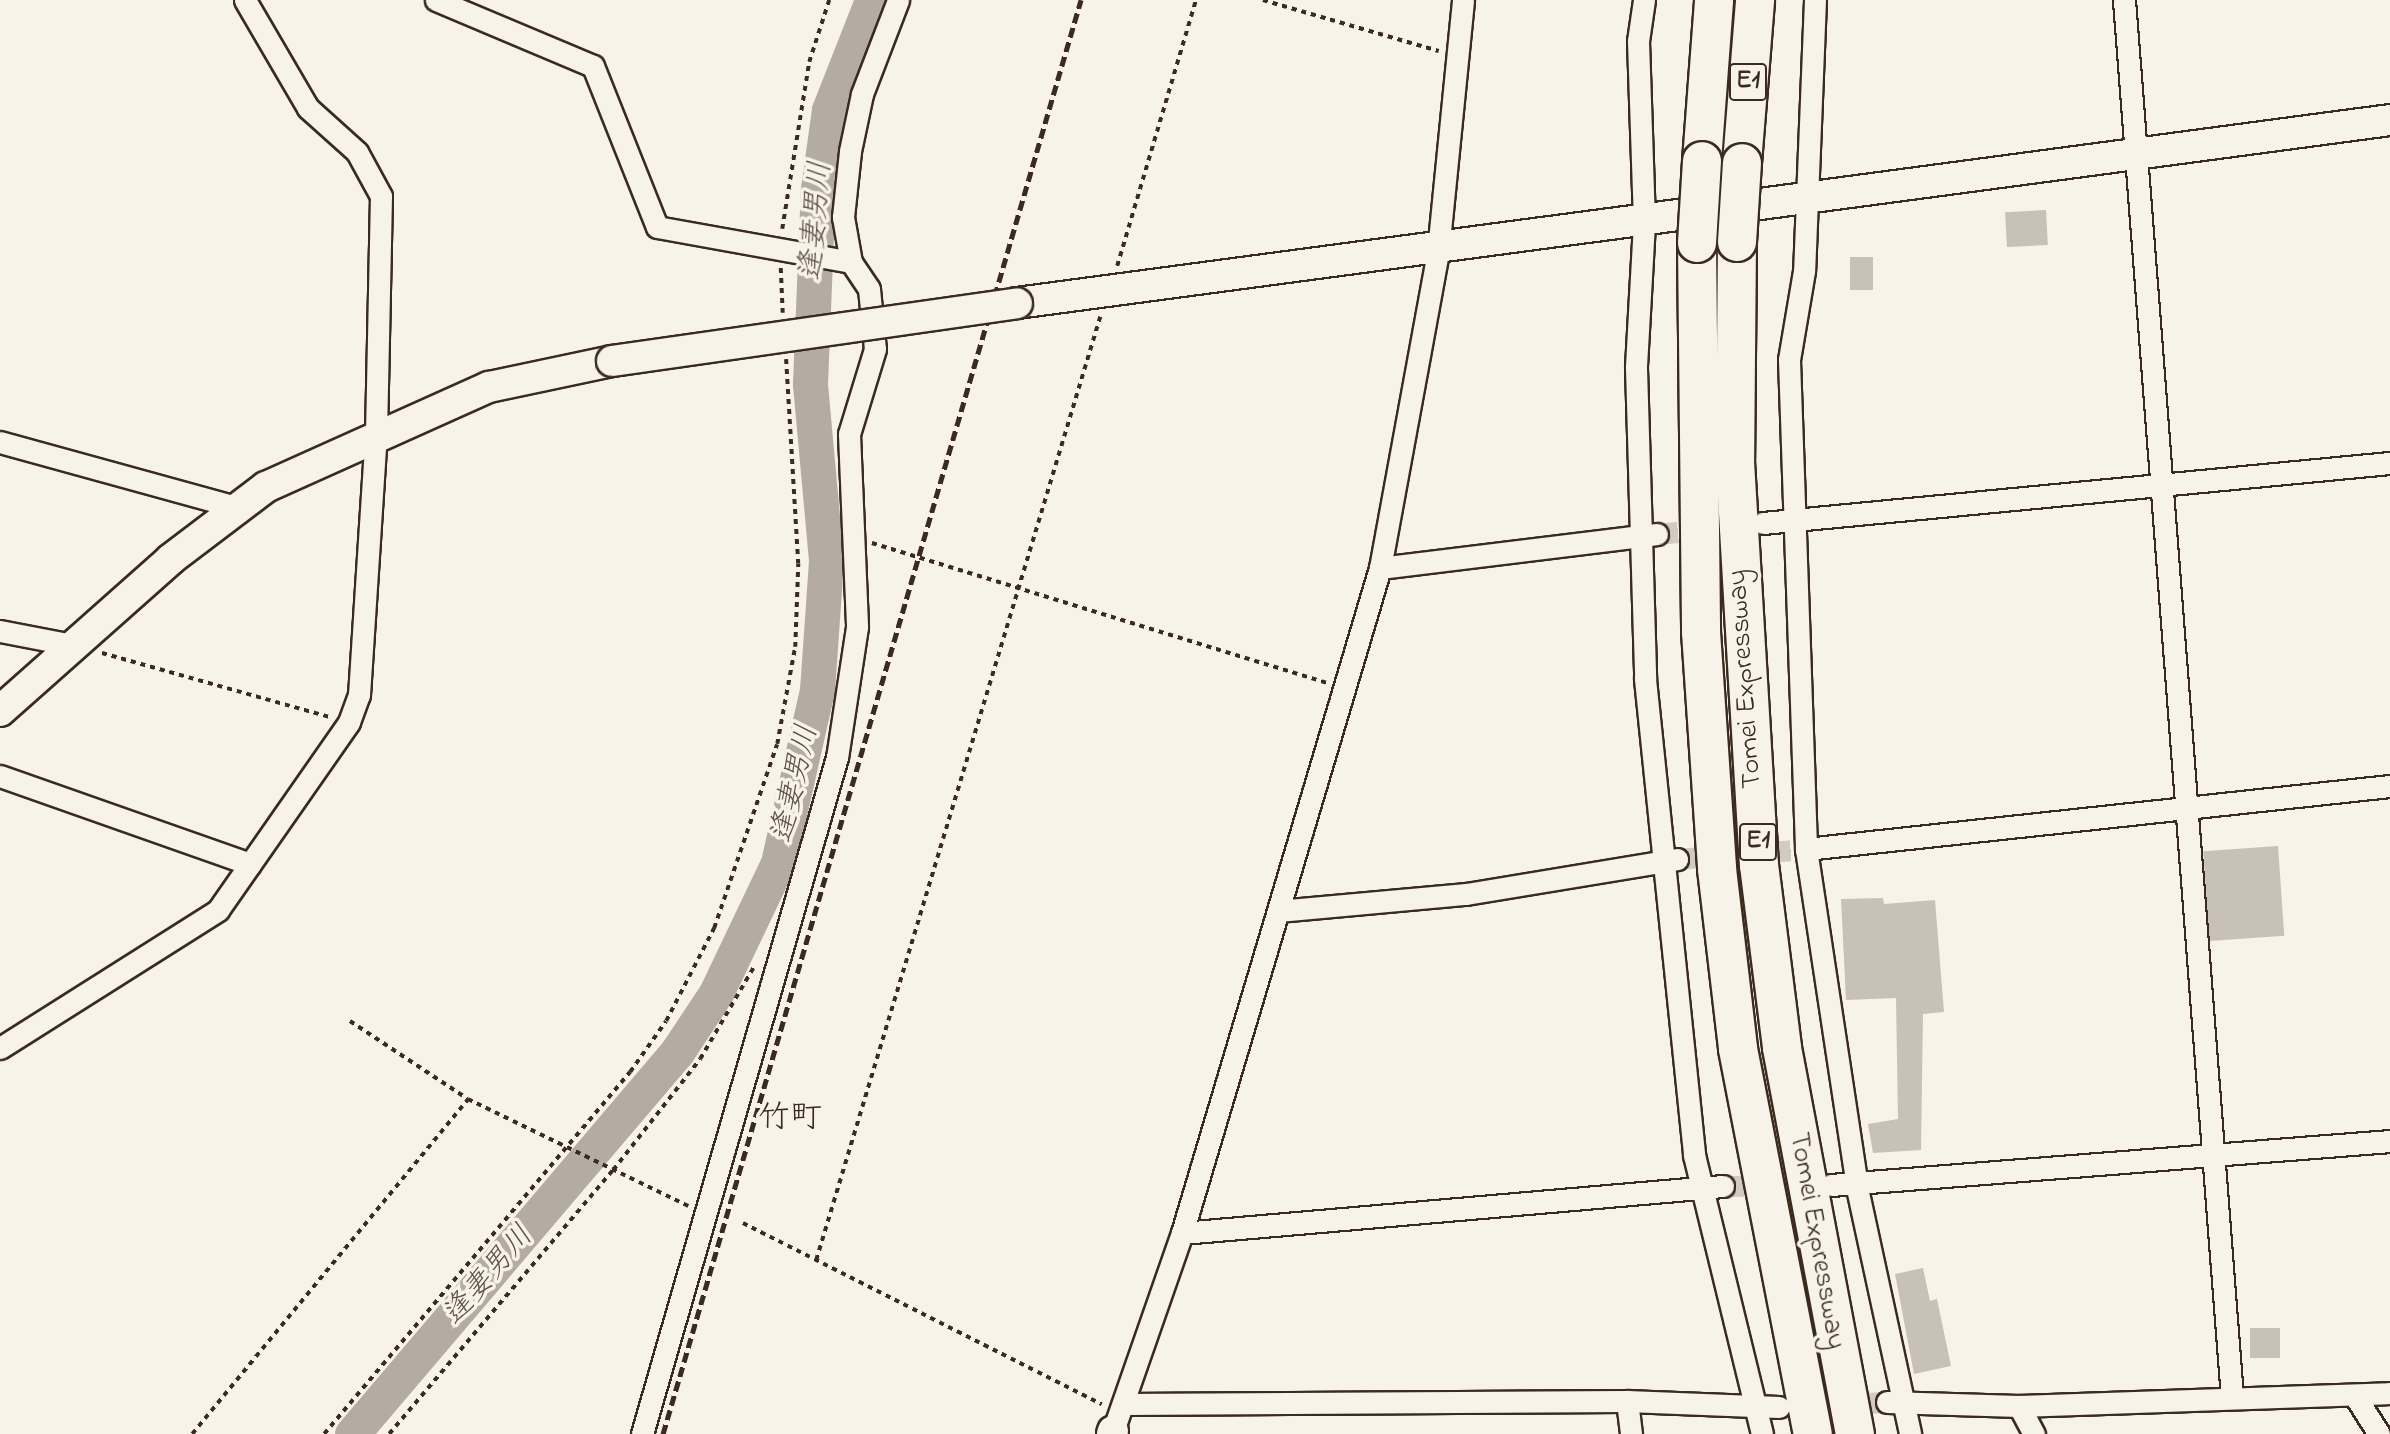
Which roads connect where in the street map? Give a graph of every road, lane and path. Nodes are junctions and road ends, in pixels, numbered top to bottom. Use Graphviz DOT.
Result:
graph roads {
  1 [pos="245,0"];
  2 [pos="436,0"];
  3 [pos="829,0"];
  4 [pos="898,0"];
  5 [pos="1196,0"];
  6 [pos="1262,0"];
  7 [pos="1463,0"];
  8 [pos="1644,0"];
  9 [pos="1714,0"];
  10 [pos="1755,0"];
  11 [pos="1815,0"];
  12 [pos="2124,0"];
  13 [pos="1461,57"];
  14 [pos="2390,120"];
  15 [pos="2140,153"];
  16 [pos="1802,200"];
  17 [pos="1644,223"];
  18 [pos="1438,251"];
  19 [pos="783,252"];
  20 [pos="851,262"];
  21 [pos="1115,270"];
  22 [pos="1104,304"];
  23 [pos="784,319"];
  24 [pos="785,346"];
  25 [pos="376,434"];
  26 [pos="0,442"];
  27 [pos="2390,463"];
  28 [pos="2159,484"];
  29 [pos="236,507"];
  30 [pos="1792,522"];
  31 [pos="1763,523"];
  32 [pos="1647,535"];
  33 [pos="853,538"];
  34 [pos="1380,568"];
  35 [pos="1017,587"];
  36 [pos="0,631"];
  37 [pos="73,645"];
  38 [pos="1343,688"];
  39 [pos="0,711"];
  40 [pos="349,722"];
  41 [pos="0,776"];
  42 [pos="2390,786"];
  43 [pos="2185,809"];
  44 [pos="1806,849"];
  45 [pos="1669,859"];
  46 [pos="250,864"];
  47 [pos="1278,911"];
  48 [pos="761,954"];
  49 [pos="351,1021"];
  50 [pos="0,1048"];
  51 [pos="468,1099"];
  52 [pos="2390,1142"];
  53 [pos="571,1149"];
  54 [pos="2209,1158"];
  55 [pos="613,1170"];
  56 [pos="1830,1185"];
  57 [pos="1723,1186"];
  58 [pos="1699,1187"];
  59 [pos="1857,1188"];
  60 [pos="706,1214"];
  61 [pos="743,1223"];
  62 [pos="1182,1233"];
  63 [pos="816,1260"];
  64 [pos="2390,1393"];
  65 [pos="2355,1396"];
  66 [pos="2232,1397"];
  67 [pos="1628,1401"];
  68 [pos="1896,1405"];
  69 [pos="1751,1406"];
  70 [pos="2019,1406"];
  71 [pos="1779,1407"];
  72 [pos="1117,1420"];
  73 [pos="192,1434"];
  74 [pos="324,1434"];
  75 [pos="388,1434"];
  76 [pos="642,1434"];
  77 [pos="1631,1434"];
  78 [pos="1762,1434"];
  79 [pos="1813,1434"];
  80 [pos="1855,1434"];
  81 [pos="1910,1434"];
  82 [pos="2034,1434"];
  83 [pos="2379,1434"];
  1 -- 25 [label="street"];
  2 -- 19 [label="street"];
  3 -- 19 [label="path"];
  4 -- 20 [label="street"];
  5 -- 21 [label="path"];
  6 -- 13 [label="path"];
  7 -- 13 [label="street"];
  8 -- 17 [label="street"];
  9 -- 79 [label="highway, Tomei Expressway / E1, bridge"];
  10 -- 80 [label="highway, Tomei Expressway / E1, bridge"];
  11 -- 16 [label="street"];
  12 -- 15 [label="street"];
  13 -- 18 [label="street"];
  14 -- 15 [label="street"];
  15 -- 16 [label="street"];
  15 -- 28 [label="street"];
  16 -- 17 [label="street"];
  16 -- 30 [label="street"];
  17 -- 18 [label="street"];
  17 -- 32 [label="street"];
  18 -- 25 [label="street, bridge"];
  18 -- 34 [label="street"];
  19 -- 20 [label="street"];
  19 -- 23 [label="path"];
  20 -- 33 [label="street"];
  22 -- 35 [label="path"];
  24 -- 53 [label="path"];
  25 -- 29 [label="street"];
  25 -- 40 [label="street"];
  26 -- 29 [label="street"];
  27 -- 28 [label="street"];
  28 -- 30 [label="street"];
  28 -- 43 [label="street"];
  29 -- 37 [label="street"];
  30 -- 31 [label="street"];
  30 -- 44 [label="street"];
  32 -- 34 [label="street"];
  32 -- 45 [label="street"];
  33 -- 35 [label="path"];
  33 -- 60 [label="street"];
  34 -- 38 [label="street"];
  35 -- 38 [label="path"];
  35 -- 63 [label="path"];
  36 -- 37 [label="street"];
  37 -- 39 [label="street"];
  37 -- 40 [label="path"];
  38 -- 47 [label="street"];
  40 -- 46 [label="street"];
  41 -- 46 [label="street"];
  42 -- 43 [label="street"];
  43 -- 44 [label="street"];
  43 -- 54 [label="street"];
  44 -- 59 [label="street"];
  45 -- 47 [label="street"];
  45 -- 58 [label="street"];
  46 -- 50 [label="street"];
  47 -- 62 [label="street"];
  48 -- 55 [label="path"];
  49 -- 51 [label="path"];
  51 -- 53 [label="path"];
  51 -- 73 [label="path"];
  52 -- 54 [label="street"];
  53 -- 55 [label="path"];
  53 -- 74 [label="path"];
  54 -- 59 [label="street"];
  54 -- 66 [label="street"];
  55 -- 60 [label="path"];
  55 -- 75 [label="path"];
  56 -- 59 [label="street"];
  57 -- 58 [label="street"];
  58 -- 62 [label="street"];
  58 -- 69 [label="street"];
  59 -- 68 [label="street"];
  60 -- 76 [label="street"];
  61 -- 63 [label="path"];
  62 -- 72 [label="street"];
  63 -- 72 [label="path"];
  64 -- 65 [label="street"];
  65 -- 66 [label="street"];
  65 -- 83 [label="street"];
  66 -- 70 [label="street"];
  67 -- 69 [label="street"];
  67 -- 72 [label="street"];
  67 -- 77 [label="street"];
  68 -- 70 [label="street"];
  68 -- 81 [label="street"];
  69 -- 71 [label="street"];
  69 -- 78 [label="street"];
  70 -- 82 [label="street"];
}
